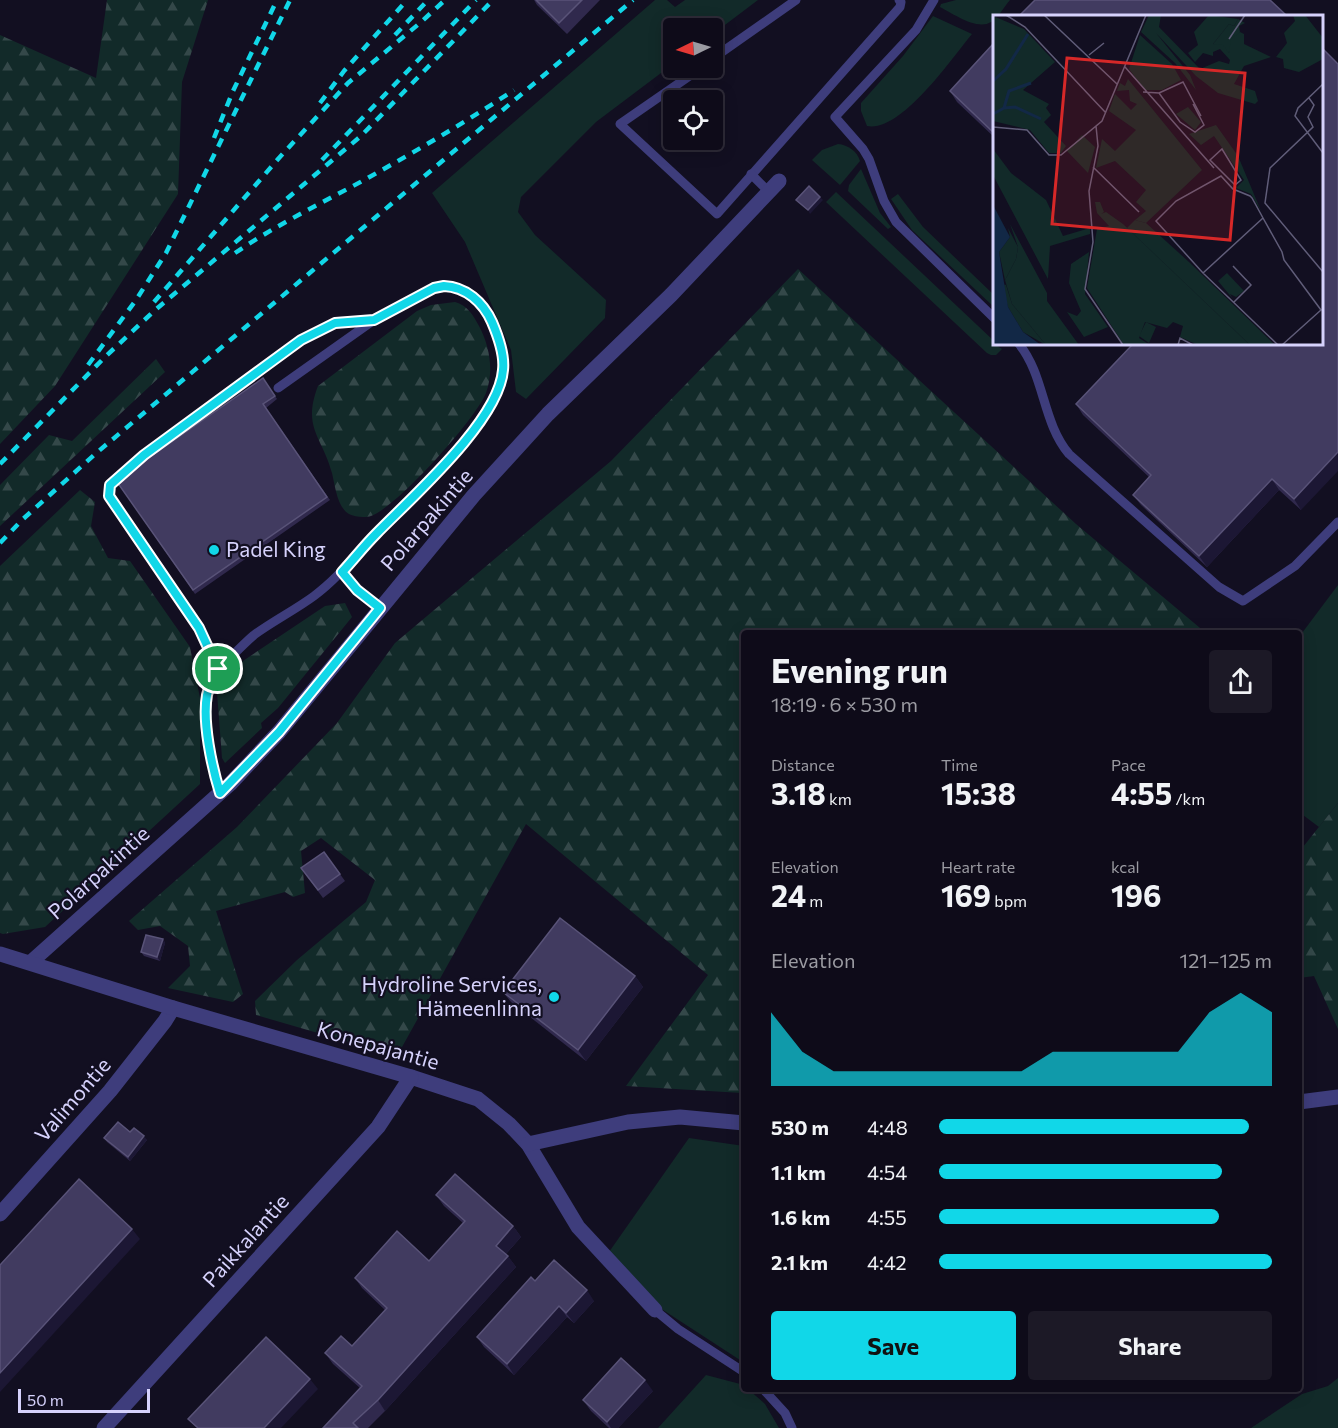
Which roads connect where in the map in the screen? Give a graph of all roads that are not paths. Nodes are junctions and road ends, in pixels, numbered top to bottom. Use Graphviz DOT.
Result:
graph roads {
  1 [pos="796,0"];
  2 [pos="899,0"];
  3 [pos="934,0"];
  4 [pos="723,51"];
  5 [pos="686,78"];
  6 [pos="751,174"];
  7 [pos="774,186"];
  8 [pos="993,317"];
  9 [pos="374,320"];
  10 [pos="1020,345"];
  11 [pos="278,388"];
  12 [pos="1338,522"];
  13 [pos="342,572"];
  14 [pos="380,608"];
  15 [pos="218,669"];
  16 [pos="220,793"];
  17 [pos="0,954"];
  18 [pos="31,962"];
  19 [pos="173,1008"];
  20 [pos="411,1077"];
  21 [pos="1338,1097"];
  22 [pos="1302,1102"];
  23 [pos="741,1123"];
  24 [pos="528,1144"];
  25 [pos="0,1215"];
  26 [pos="656,1310"];
  27 [pos="741,1370"];
  28 [pos="766,1392"];
  29 [pos="104,1428"];
  30 [pos="792,1428"];
  1 -- 4 [label="lane"];
  2 -- 6 [label="lane"];
  3 -- 8 [label="lane"];
  5 -- 6 [label="lane"];
  6 -- 7 [label="lane"];
  7 -- 14 [label="street, Polarpakintie"];
  9 -- 11 [label="lane"];
  9 -- 13 [label="lane"];
  9 -- 15 [label="lane"];
  10 -- 12 [label="lane"];
  13 -- 14 [label="lane"];
  13 -- 15 [label="lane"];
  14 -- 16 [label="street, Polarpakintie"];
  15 -- 16 [label="lane"];
  16 -- 18 [label="street, Polarpakintie"];
  17 -- 18 [label="street, Konepajantie"];
  18 -- 19 [label="street, Konepajantie"];
  19 -- 20 [label="street, Konepajantie"];
  19 -- 25 [label="street, Valimontie"];
  20 -- 24 [label="street, Konepajantie"];
  20 -- 29 [label="street, Paikkalantie"];
  21 -- 22 [label="street"];
  23 -- 24 [label="street"];
  24 -- 26 [label="street, Konepajantie"];
  26 -- 27 [label="lane"];
  28 -- 30 [label="lane"];
}
